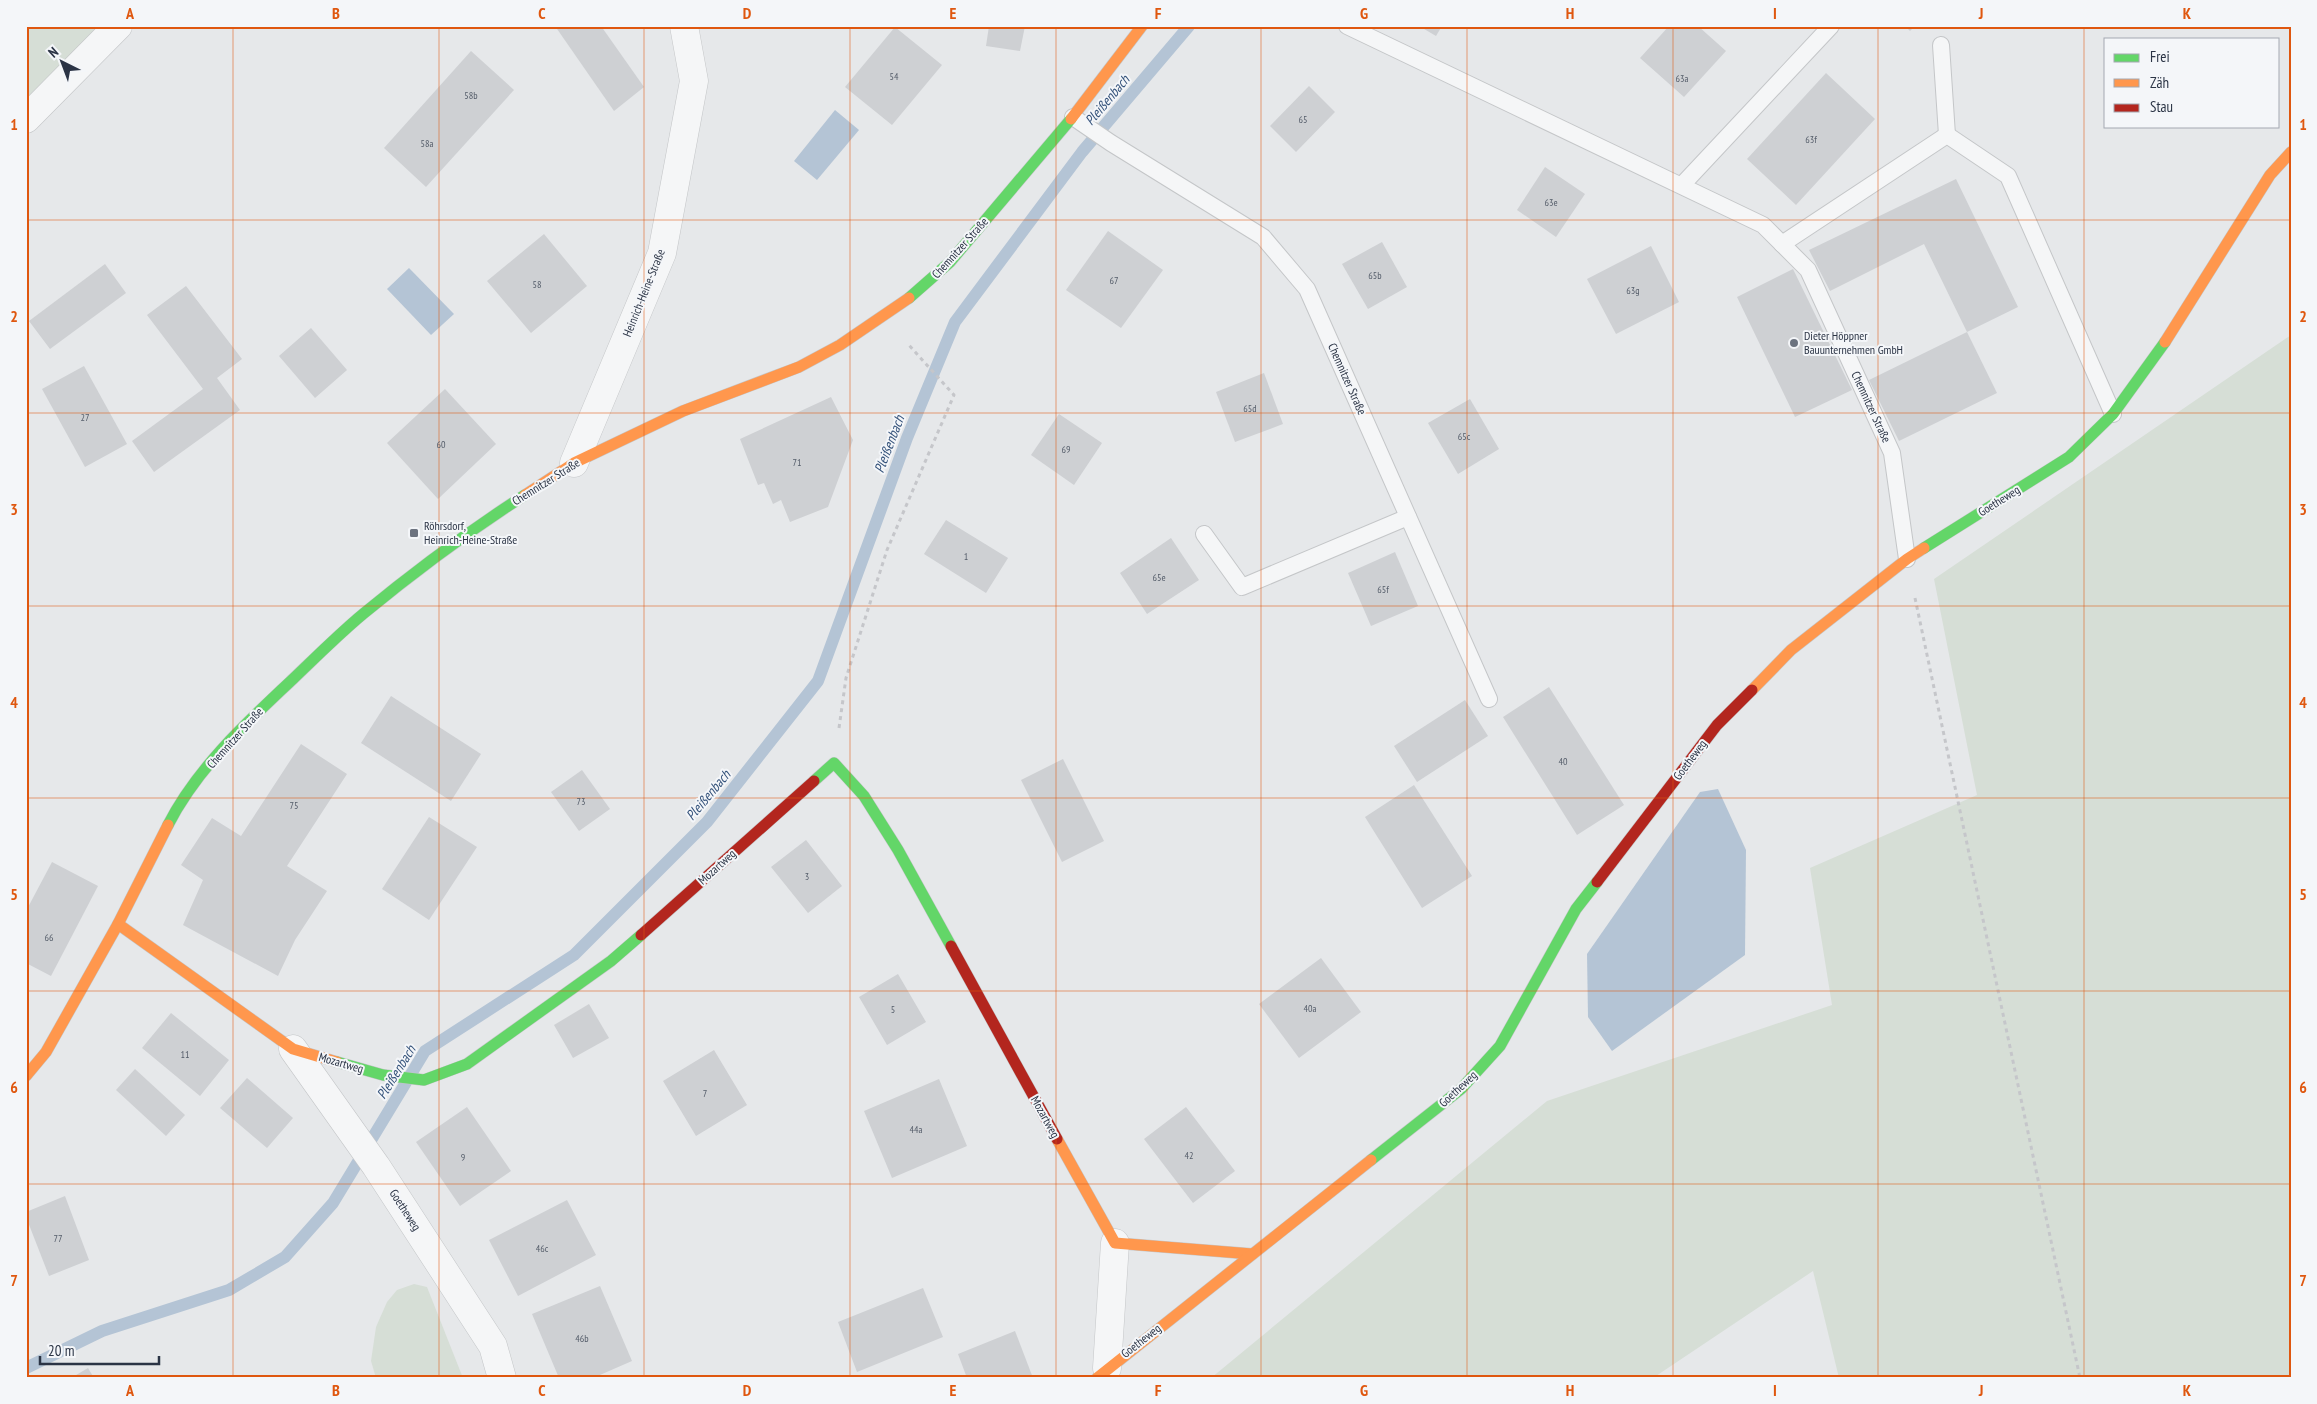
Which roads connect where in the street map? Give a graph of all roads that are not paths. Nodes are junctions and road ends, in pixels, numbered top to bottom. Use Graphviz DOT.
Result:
graph roads {
  1 [pos="118,26"];
  2 [pos="684,26"];
  3 [pos="1142,26"];
  4 [pos="1347,26"];
  5 [pos="1831,26"];
  6 [pos="1941,45"];
  7 [pos="26,119"];
  8 [pos="1079,121"];
  9 [pos="1947,135"];
  10 [pos="2291,152"];
  11 [pos="1682,185"];
  12 [pos="1782,244"];
  13 [pos="2113,414"];
  14 [pos="574,463"];
  15 [pos="1408,517"];
  16 [pos="1204,534"];
  17 [pos="1907,559"];
  18 [pos="1489,699"];
  19 [pos="118,924"];
  20 [pos="293,1049"];
  21 [pos="26,1076"];
  22 [pos="1115,1243"];
  23 [pos="1252,1254"];
  24 [pos="1102,1373"];
  25 [pos="502,1378"];
  1 -- 7 [label="street"];
  2 -- 14 [label="street, Heinrich-Heine-Straße"];
  3 -- 8 [label="street, Chemnitzer Straße"];
  4 -- 11 [label="lane, Chemnitzer Straße"];
  5 -- 11 [label="lane"];
  6 -- 9 [label="lane"];
  8 -- 14 [label="street, Chemnitzer Straße"];
  8 -- 15 [label="lane, Chemnitzer Straße"];
  9 -- 12 [label="lane"];
  9 -- 13 [label="lane"];
  10 -- 13 [label="street, Goetheweg"];
  11 -- 12 [label="lane, Chemnitzer Straße"];
  12 -- 17 [label="lane, Chemnitzer Straße"];
  13 -- 17 [label="street, Goetheweg"];
  14 -- 19 [label="street, Chemnitzer Straße"];
  15 -- 16 [label="lane"];
  15 -- 18 [label="lane, Chemnitzer Straße"];
  17 -- 23 [label="street, Goetheweg"];
  19 -- 20 [label="street, Mozartweg"];
  19 -- 21 [label="street, Chemnitzer Straße"];
  20 -- 22 [label="street, Mozartweg"];
  20 -- 25 [label="street, Goetheweg"];
  22 -- 23 [label="street"];
  22 -- 24 [label="street"];
  23 -- 24 [label="street, Goetheweg"];
}
